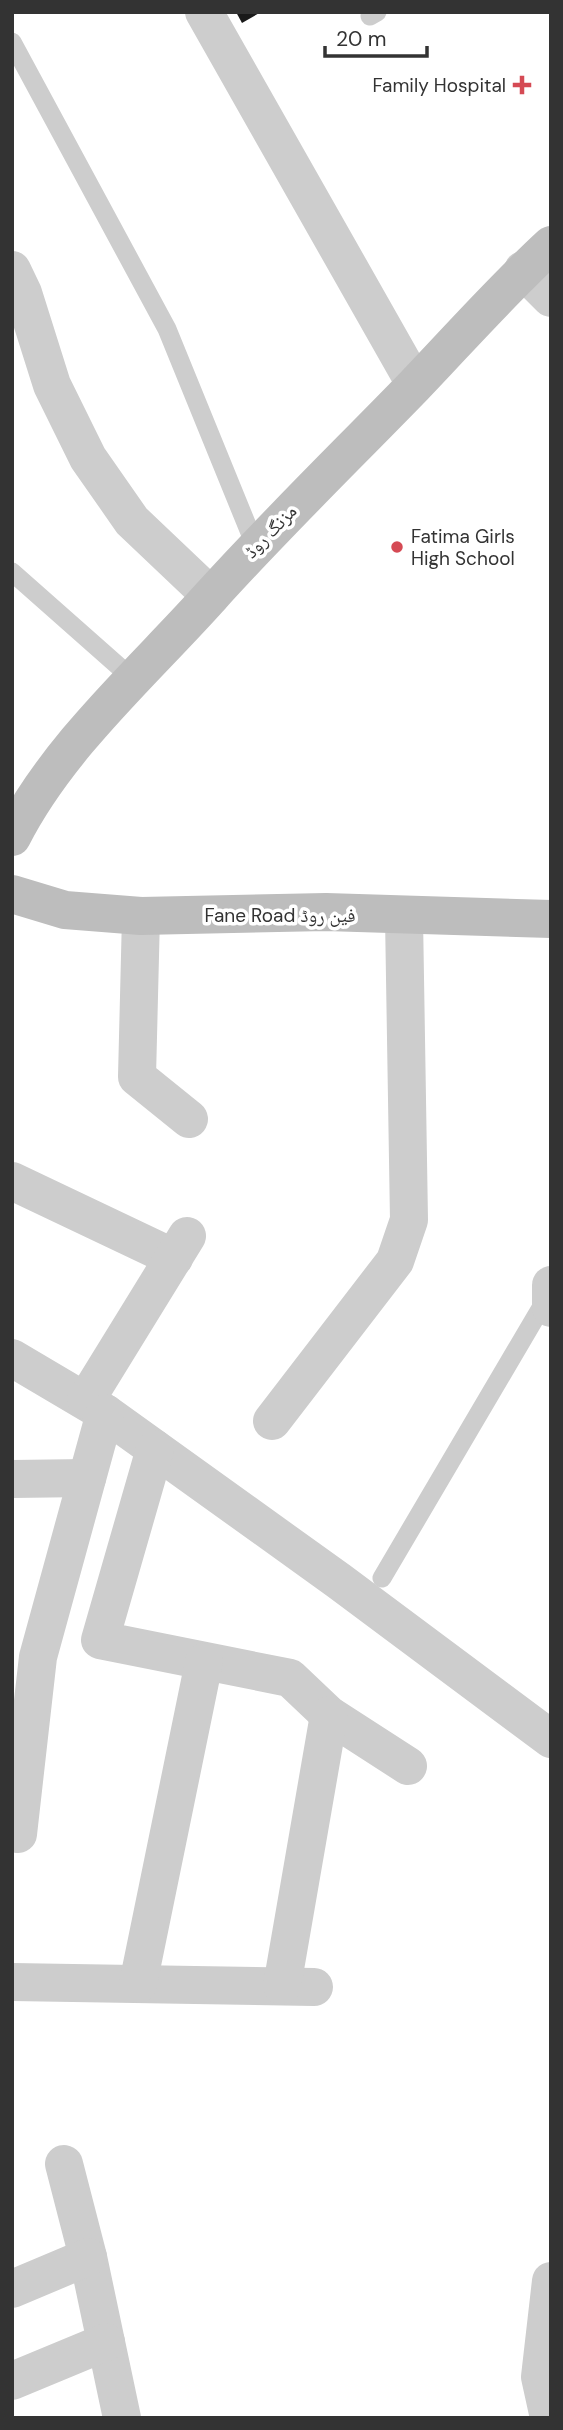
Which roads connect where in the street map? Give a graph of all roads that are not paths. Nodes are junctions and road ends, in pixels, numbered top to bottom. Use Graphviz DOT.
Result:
graph roads {
  1 [pos="204,12"];
  2 [pos="12,42"];
  3 [pos="551,245"];
  4 [pos="12,270"];
  5 [pos="523,270"];
  6 [pos="551,298"];
  7 [pos="415,384"];
  8 [pos="255,545"];
  9 [pos="12,572"];
  10 [pos="211,596"];
  11 [pos="133,679"];
  12 [pos="12,837"];
  13 [pos="12,894"];
  14 [pos="141,916"];
  15 [pos="404,916"];
  16 [pos="551,919"];
  17 [pos="189,1119"];
  18 [pos="12,1181"];
  19 [pos="550,1296"];
  20 [pos="12,1358"];
  21 [pos="95,1406"];
  22 [pos="272,1421"];
  23 [pos="155,1449"];
  24 [pos="87,1478"];
  25 [pos="12,1479"];
  26 [pos="382,1578"];
  27 [pos="204,1662"];
  28 [pos="329,1715"];
  29 [pos="551,1739"];
  30 [pos="408,1766"];
  31 [pos="18,1834"];
  32 [pos="12,1982"];
  33 [pos="138,1984"];
  34 [pos="64,2164"];
  35 [pos="88,2257"];
  36 [pos="12,2288"];
  37 [pos="550,2288"];
  38 [pos="106,2342"];
  39 [pos="12,2381"];
  40 [pos="122,2418"];
  41 [pos="549,2418"];
  1 -- 7 [label="street"];
  2 -- 8 [label="lane"];
  3 -- 5 [label="main road, مزنگ روڈ"];
  4 -- 10 [label="street"];
  5 -- 6 [label="street"];
  5 -- 7 [label="main road, مزنگ روڈ"];
  7 -- 8 [label="main road, مزنگ روڈ"];
  8 -- 10 [label="main road, مزنگ روڈ"];
  9 -- 11 [label="lane"];
  10 -- 11 [label="main road, مزنگ روڈ"];
  11 -- 12 [label="main road, مزنگ روڈ"];
  13 -- 14 [label="main road, Fane Road فین روڈ"];
  14 -- 15 [label="main road, Fane Road فین روڈ"];
  14 -- 17 [label="street"];
  15 -- 16 [label="main road, Fane Road فین روڈ"];
  15 -- 22 [label="street"];
  18 -- 21 [label="street"];
  19 -- 26 [label="lane"];
  20 -- 21 [label="street"];
  21 -- 23 [label="street"];
  21 -- 24 [label="street"];
  23 -- 27 [label="street"];
  23 -- 29 [label="street"];
  24 -- 25 [label="street"];
  24 -- 31 [label="street"];
  27 -- 28 [label="street"];
  27 -- 33 [label="street"];
  28 -- 30 [label="street"];
  28 -- 33 [label="street"];
  32 -- 33 [label="street"];
  34 -- 35 [label="street"];
  35 -- 36 [label="street"];
  35 -- 38 [label="street"];
  37 -- 41 [label="street"];
  38 -- 39 [label="street"];
  38 -- 40 [label="street"];
}
